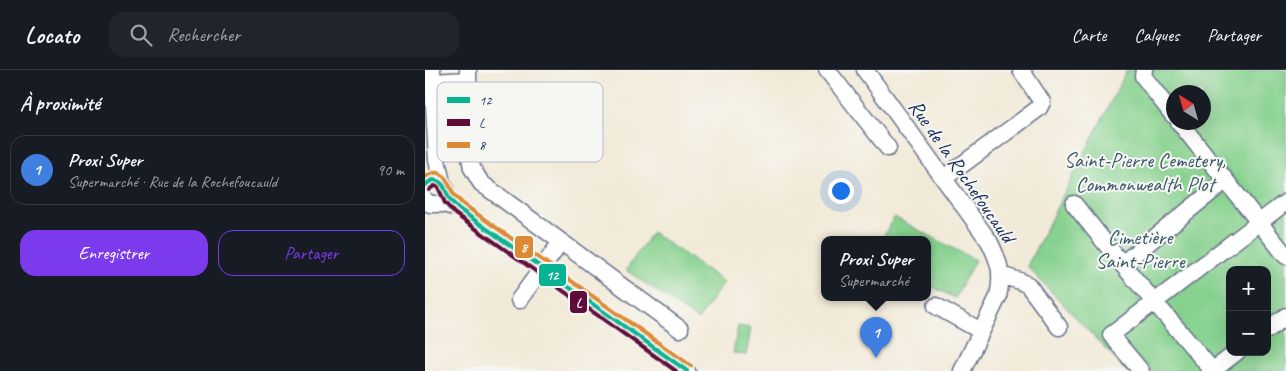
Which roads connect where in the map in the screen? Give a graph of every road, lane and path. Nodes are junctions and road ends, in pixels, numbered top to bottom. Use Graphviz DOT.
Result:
graph roads {
  1 [pos="827,70"];
  2 [pos="865,70"];
  3 [pos="1021,70"];
  4 [pos="1144,70"];
  5 [pos="467,75"];
  6 [pos="431,77"];
  7 [pos="1166,106"];
  8 [pos="1185,130"];
  9 [pos="888,148"];
  10 [pos="471,162"];
  11 [pos="944,178"];
  12 [pos="1225,181"];
  13 [pos="432,194"];
  14 [pos="1286,202"];
  15 [pos="1074,204"];
  16 [pos="1259,222"];
  17 [pos="561,242"];
  18 [pos="1286,256"];
  19 [pos="1122,264"];
  20 [pos="542,268"];
  21 [pos="1000,275"];
  22 [pos="519,300"];
  23 [pos="1154,302"];
  24 [pos="936,306"];
  25 [pos="1286,316"];
  26 [pos="1059,327"];
  27 [pos="1271,327"];
  28 [pos="680,329"];
  29 [pos="981,332"];
  30 [pos="1232,356"];
  31 [pos="687,371"];
  32 [pos="962,371"];
  33 [pos="1141,371"];
  34 [pos="1212,371"];
  1 -- 9 [label="street"];
  2 -- 11 [label="street, Rue de la Rochefoucauld"];
  3 -- 11 [label="street"];
  4 -- 7 [label="street"];
  5 -- 6 [label="street"];
  6 -- 13 [label="street"];
  8 -- 12 [label="street"];
  10 -- 17 [label="street"];
  11 -- 21 [label="street, Rue de la Rochefoucauld"];
  12 -- 16 [label="street"];
  12 -- 19 [label="street"];
  13 -- 20 [label="street"];
  14 -- 16 [label="street"];
  15 -- 19 [label="street"];
  16 -- 18 [label="street"];
  16 -- 23 [label="street"];
  17 -- 20 [label="street"];
  17 -- 28 [label="street"];
  19 -- 23 [label="street"];
  20 -- 22 [label="street"];
  20 -- 31 [label="street"];
  21 -- 26 [label="street, Rue de la Rochefoucauld"];
  21 -- 29 [label="street, Rue de la Rochefoucauld"];
  23 -- 33 [label="street"];
  23 -- 34 [label="street"];
  24 -- 29 [label="street"];
  25 -- 27 [label="street"];
  29 -- 32 [label="street, Rue de la Rochefoucauld"];
  30 -- 34 [label="street"];
}
